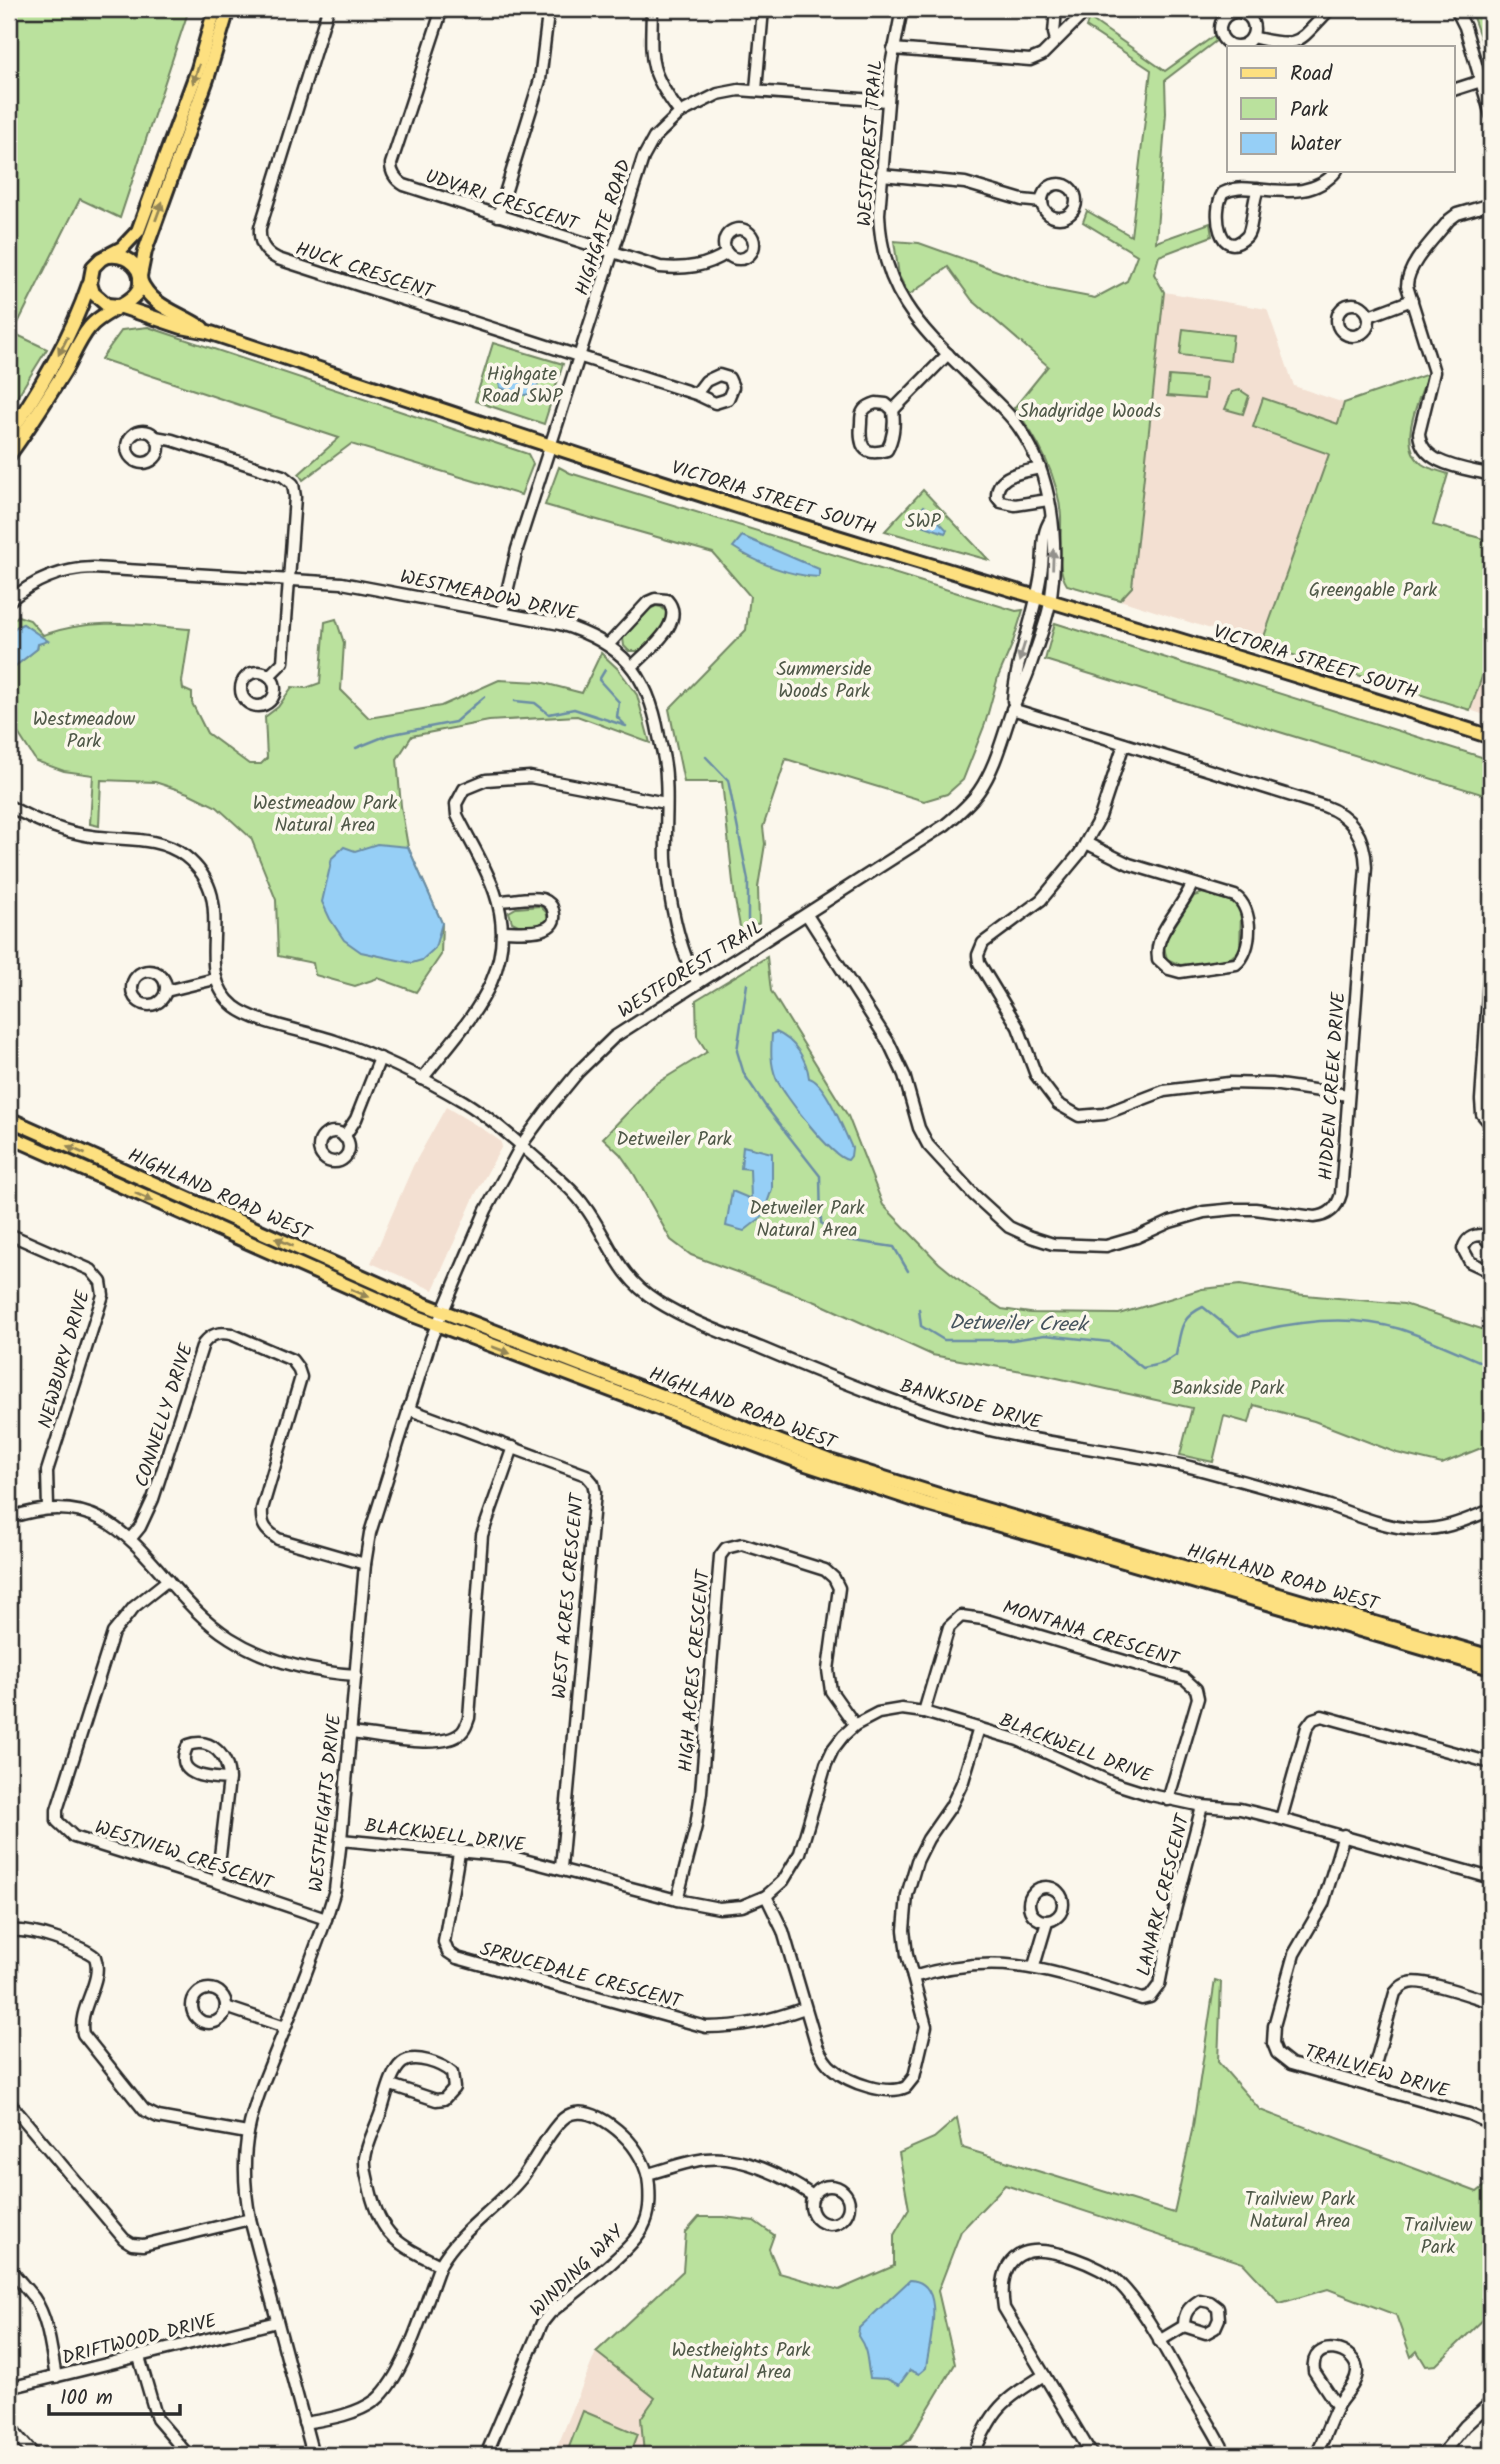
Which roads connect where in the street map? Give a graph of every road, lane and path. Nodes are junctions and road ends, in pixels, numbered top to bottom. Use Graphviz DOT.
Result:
graph roads {
  1 [pos="215,9"];
  2 [pos="228,9"];
  3 [pos="328,9"];
  4 [pos="442,9"];
  5 [pos="546,9"];
  6 [pos="652,9"];
  7 [pos="763,9"];
  8 [pos="902,9"];
  9 [pos="1056,9"];
  10 [pos="1088,9"];
  11 [pos="1330,9"];
  12 [pos="1456,9"];
  13 [pos="1252,37"];
  14 [pos="1056,40"];
  15 [pos="893,49"];
  16 [pos="1481,81"];
  17 [pos="756,90"];
  18 [pos="1454,90"];
  19 [pos="888,101"];
  20 [pos="680,113"];
  21 [pos="1491,116"];
  22 [pos="1336,172"];
  23 [pos="882,175"];
  24 [pos="1258,189"];
  25 [pos="1042,202"];
  26 [pos="1491,204"];
  27 [pos="498,216"];
  28 [pos="611,252"];
  29 [pos="727,253"];
  30 [pos="109,256"];
  31 [pos="140,278"];
  32 [pos="90,283"];
  33 [pos="1412,300"];
  34 [pos="119,306"];
  35 [pos="1369,316"];
  36 [pos="208,332"];
  37 [pos="948,355"];
  38 [pos="578,356"];
  39 [pos="696,394"];
  40 [pos="893,410"];
  41 [pos="9,435"];
  42 [pos="155,437"];
  43 [pos="550,446"];
  44 [pos="9,455"];
  45 [pos="1040,468"];
  46 [pos="1491,475"];
  47 [pos="1048,500"];
  48 [pos="289,580"];
  49 [pos="1044,598"];
  50 [pos="9,601"];
  51 [pos="502,613"];
  52 [pos="609,645"];
  53 [pos="633,666"];
  54 [pos="269,676"];
  55 [pos="1012,709"];
  56 [pos="1491,737"];
  57 [pos="1124,744"];
  58 [pos="666,803"];
  59 [pos="9,806"];
  60 [pos="1086,843"];
  61 [pos="1192,884"];
  62 [pos="498,901"];
  63 [pos="807,915"];
  64 [pos="503,931"];
  65 [pos="1491,947"];
  66 [pos="215,979"];
  67 [pos="698,983"];
  68 [pos="166,991"];
  69 [pos="380,1058"];
  70 [pos="422,1079"];
  71 [pos="1348,1095"];
  72 [pos="9,1119"];
  73 [pos="1491,1125"];
  74 [pos="9,1136"];
  75 [pos="344,1136"];
  76 [pos="522,1144"];
  77 [pos="9,1234"];
  78 [pos="1491,1244"];
  79 [pos="1491,1268"];
  80 [pos="443,1311"];
  81 [pos="437,1325"];
  82 [pos="408,1409"];
  83 [pos="513,1447"];
  84 [pos="48,1508"];
  85 [pos="1491,1510"];
  86 [pos="9,1518"];
  87 [pos="131,1538"];
  88 [pos="365,1563"];
  89 [pos="168,1580"];
  90 [pos="1491,1657"];
  91 [pos="1491,1668"];
  92 [pos="356,1675"];
  93 [pos="924,1712"];
  94 [pos="855,1725"];
  95 [pos="979,1728"];
  96 [pos="350,1733"];
  97 [pos="1491,1763"];
  98 [pos="229,1779"];
  99 [pos="1168,1800"];
  100 [pos="1202,1806"];
  101 [pos="1281,1819"];
  102 [pos="1344,1835"];
  103 [pos="341,1840"];
  104 [pos="459,1853"];
  105 [pos="561,1868"];
  106 [pos="1491,1878"];
  107 [pos="217,1882"];
  108 [pos="766,1896"];
  109 [pos="677,1900"];
  110 [pos="326,1919"];
  111 [pos="1047,1922"];
  112 [pos="9,1932"];
  113 [pos="1034,1966"];
  114 [pos="913,1977"];
  115 [pos="1491,2002"];
  116 [pos="226,2007"];
  117 [pos="804,2008"];
  118 [pos="285,2027"];
  119 [pos="391,2085"];
  120 [pos="1369,2086"];
  121 [pos="9,2102"];
  122 [pos="1491,2124"];
  123 [pos="247,2133"];
  124 [pos="648,2174"];
  125 [pos="813,2196"];
  126 [pos="250,2218"];
  127 [pos="440,2265"];
  128 [pos="9,2268"];
  129 [pos="277,2322"];
  130 [pos="1184,2326"];
  131 [pos="1160,2341"];
  132 [pos="139,2357"];
  133 [pos="1044,2375"];
  134 [pos="56,2377"];
  135 [pos="9,2388"];
  136 [pos="1491,2402"];
  137 [pos="1337,2406"];
  138 [pos="9,2420"];
  139 [pos="304,2423"];
  140 [pos="34,2455"];
  141 [pos="188,2455"];
  142 [pos="313,2455"];
  143 [pos="486,2455"];
  144 [pos="973,2455"];
  145 [pos="1092,2455"];
  146 [pos="1226,2455"];
  147 [pos="1315,2455"];
  148 [pos="1441,2455"];
  1 -- 30 [label="main road, one-way"];
  31 -- 2 [label="main road, one-way"];
  3 -- 38 [label="street, HUCK CRESCENT"];
  4 -- 27 [label="street, UDVARI CRESCENT"];
  5 -- 27 [label="street"];
  6 -- 20 [label="street"];
  7 -- 17 [label="street"];
  8 -- 15 [label="street, WESTFOREST TRAIL"];
  9 -- 14 [label="street"];
  10 -- 14 [label="street"];
  11 -- 13 [label="street"];
  12 -- 16 [label="street"];
  14 -- 15 [label="street"];
  15 -- 19 [label="street, WESTFOREST TRAIL"];
  16 -- 18 [label="street"];
  16 -- 21 [label="street"];
  17 -- 19 [label="street, HIGHGATE ROAD"];
  17 -- 20 [label="street, HIGHGATE ROAD"];
  19 -- 23 [label="street, WESTFOREST TRAIL"];
  20 -- 28 [label="street, HIGHGATE ROAD"];
  22 -- 24 [label="street"];
  23 -- 25 [label="street"];
  23 -- 37 [label="street, WESTFOREST TRAIL"];
  24 -- 24 [label="street"];
  26 -- 33 [label="street"];
  27 -- 28 [label="street, UDVARI CRESCENT"];
  28 -- 29 [label="street, UDVARI CRESCENT"];
  28 -- 38 [label="street, HIGHGATE ROAD"];
  30 -- 31 [label="main road"];
  30 -- 32 [label="main road"];
  31 -- 34 [label="main road"];
  31 -- 36 [label="main road, VICTORIA STREET SOUTH"];
  32 -- 34 [label="main road"];
  32 -- 41 [label="main road, one-way"];
  33 -- 35 [label="street"];
  33 -- 46 [label="street"];
  34 -- 36 [label="main road, VICTORIA STREET SOUTH"];
  34 -- 44 [label="main road"];
  36 -- 43 [label="main road, VICTORIA STREET SOUTH"];
  37 -- 40 [label="street"];
  37 -- 45 [label="street, WESTFOREST TRAIL"];
  38 -- 39 [label="street, HUCK CRESCENT"];
  38 -- 43 [label="street, HIGHGATE ROAD"];
  40 -- 40 [label="street"];
  42 -- 48 [label="street"];
  43 -- 49 [label="main road, VICTORIA STREET SOUTH"];
  43 -- 51 [label="street, HIGHGATE ROAD"];
  45 -- 47 [label="street, WESTFOREST TRAIL"];
  45 -- 47 [label="street"];
  47 -- 49 [label="street, WESTFOREST TRAIL"];
  48 -- 50 [label="street, WESTMEADOW DRIVE"];
  48 -- 51 [label="street, WESTMEADOW DRIVE"];
  48 -- 54 [label="street"];
  49 -- 55 [label="street, WESTFOREST TRAIL"];
  49 -- 56 [label="main road, VICTORIA STREET SOUTH"];
  51 -- 52 [label="street, WESTMEADOW DRIVE"];
  52 -- 53 [label="street, WESTMEADOW DRIVE"];
  52 -- 53 [label="street"];
  53 -- 58 [label="street, WESTMEADOW DRIVE"];
  55 -- 57 [label="street, HIDDEN CREEK DRIVE"];
  55 -- 63 [label="street, WESTFOREST TRAIL"];
  57 -- 60 [label="street"];
  57 -- 71 [label="street, HIDDEN CREEK DRIVE"];
  58 -- 62 [label="street"];
  58 -- 67 [label="street, WESTMEADOW DRIVE"];
  59 -- 66 [label="street"];
  60 -- 61 [label="street"];
  60 -- 71 [label="street"];
  61 -- 61 [label="street"];
  62 -- 64 [label="street"];
  62 -- 64 [label="street"];
  63 -- 67 [label="street, WESTFOREST TRAIL"];
  63 -- 71 [label="street, HIDDEN CREEK DRIVE"];
  64 -- 70 [label="street"];
  65 -- 73 [label="street"];
  66 -- 68 [label="street"];
  66 -- 69 [label="street"];
  67 -- 76 [label="street, WESTFOREST TRAIL"];
  69 -- 70 [label="street"];
  69 -- 75 [label="street"];
  70 -- 76 [label="street"];
  80 -- 72 [label="main road, HIGHLAND ROAD WEST, one-way"];
  74 -- 81 [label="main road, HIGHLAND ROAD WEST, one-way"];
  76 -- 80 [label="street, WESTFOREST TRAIL"];
  76 -- 85 [label="street, BANKSIDE DRIVE"];
  77 -- 84 [label="street, NEWBURY DRIVE"];
  78 -- 79 [label="street"];
  80 -- 81 [label="street, WESTHEIGHTS DRIVE"];
  80 -- 90 [label="main road, HIGHLAND ROAD WEST"];
  81 -- 82 [label="street, WESTHEIGHTS DRIVE"];
  81 -- 91 [label="main road, HIGHLAND ROAD WEST, one-way"];
  82 -- 83 [label="street, WEST ACRES CRESCENT"];
  82 -- 88 [label="street, WESTHEIGHTS DRIVE"];
  83 -- 96 [label="street"];
  83 -- 105 [label="street, WEST ACRES CRESCENT"];
  84 -- 86 [label="street"];
  84 -- 87 [label="street"];
  87 -- 88 [label="street, CONNELLY DRIVE"];
  87 -- 89 [label="street"];
  88 -- 92 [label="street, WESTHEIGHTS DRIVE"];
  89 -- 92 [label="street"];
  89 -- 107 [label="street, WESTVIEW CRESCENT"];
  92 -- 96 [label="street, WESTHEIGHTS DRIVE"];
  93 -- 94 [label="street, BLACKWELL DRIVE"];
  93 -- 95 [label="street, BLACKWELL DRIVE"];
  93 -- 99 [label="street, MONTANA CRESCENT"];
  94 -- 108 [label="street, BLACKWELL DRIVE"];
  94 -- 109 [label="street, HIGH ACRES CRESCENT"];
  95 -- 99 [label="street, BLACKWELL DRIVE"];
  95 -- 114 [label="street"];
  96 -- 103 [label="street, WESTHEIGHTS DRIVE"];
  97 -- 101 [label="street"];
  98 -- 98 [label="street"];
  98 -- 107 [label="street"];
  99 -- 100 [label="street, BLACKWELL DRIVE"];
  100 -- 101 [label="street, BLACKWELL DRIVE"];
  100 -- 113 [label="street, LANARK CRESCENT"];
  101 -- 102 [label="street, BLACKWELL DRIVE"];
  102 -- 106 [label="street, BLACKWELL DRIVE"];
  102 -- 120 [label="street, TRAILVIEW DRIVE"];
  103 -- 104 [label="street, BLACKWELL DRIVE"];
  103 -- 110 [label="street, WESTHEIGHTS DRIVE"];
  104 -- 105 [label="street, BLACKWELL DRIVE"];
  104 -- 117 [label="street, SPRUCEDALE CRESCENT"];
  105 -- 109 [label="street, BLACKWELL DRIVE"];
  107 -- 110 [label="street, WESTVIEW CRESCENT"];
  108 -- 109 [label="street, BLACKWELL DRIVE"];
  108 -- 117 [label="street"];
  110 -- 118 [label="street, WESTHEIGHTS DRIVE"];
  111 -- 113 [label="street"];
  112 -- 123 [label="street"];
  113 -- 114 [label="street, LANARK CRESCENT"];
  114 -- 117 [label="street"];
  115 -- 120 [label="street"];
  116 -- 118 [label="street"];
  118 -- 123 [label="street, WESTHEIGHTS DRIVE"];
  119 -- 119 [label="street"];
  119 -- 127 [label="street"];
  120 -- 122 [label="street, TRAILVIEW DRIVE"];
  121 -- 126 [label="street"];
  123 -- 126 [label="street, WESTHEIGHTS DRIVE"];
  124 -- 125 [label="street"];
  124 -- 127 [label="street"];
  124 -- 143 [label="street, WINDING WAY"];
  126 -- 129 [label="street, WESTHEIGHTS DRIVE"];
  127 -- 139 [label="street"];
  128 -- 134 [label="street"];
  129 -- 132 [label="street, DRIFTWOOD DRIVE"];
  129 -- 139 [label="street, WESTHEIGHTS DRIVE"];
  130 -- 131 [label="street"];
  131 -- 133 [label="street"];
  131 -- 146 [label="street"];
  132 -- 134 [label="street, DRIFTWOOD DRIVE"];
  132 -- 141 [label="street"];
  133 -- 144 [label="street"];
  133 -- 145 [label="street"];
  134 -- 135 [label="street, DRIFTWOOD DRIVE"];
  136 -- 148 [label="street"];
  137 -- 137 [label="street"];
  137 -- 147 [label="street"];
  138 -- 140 [label="street"];
  139 -- 142 [label="street, WESTHEIGHTS DRIVE"];
}
